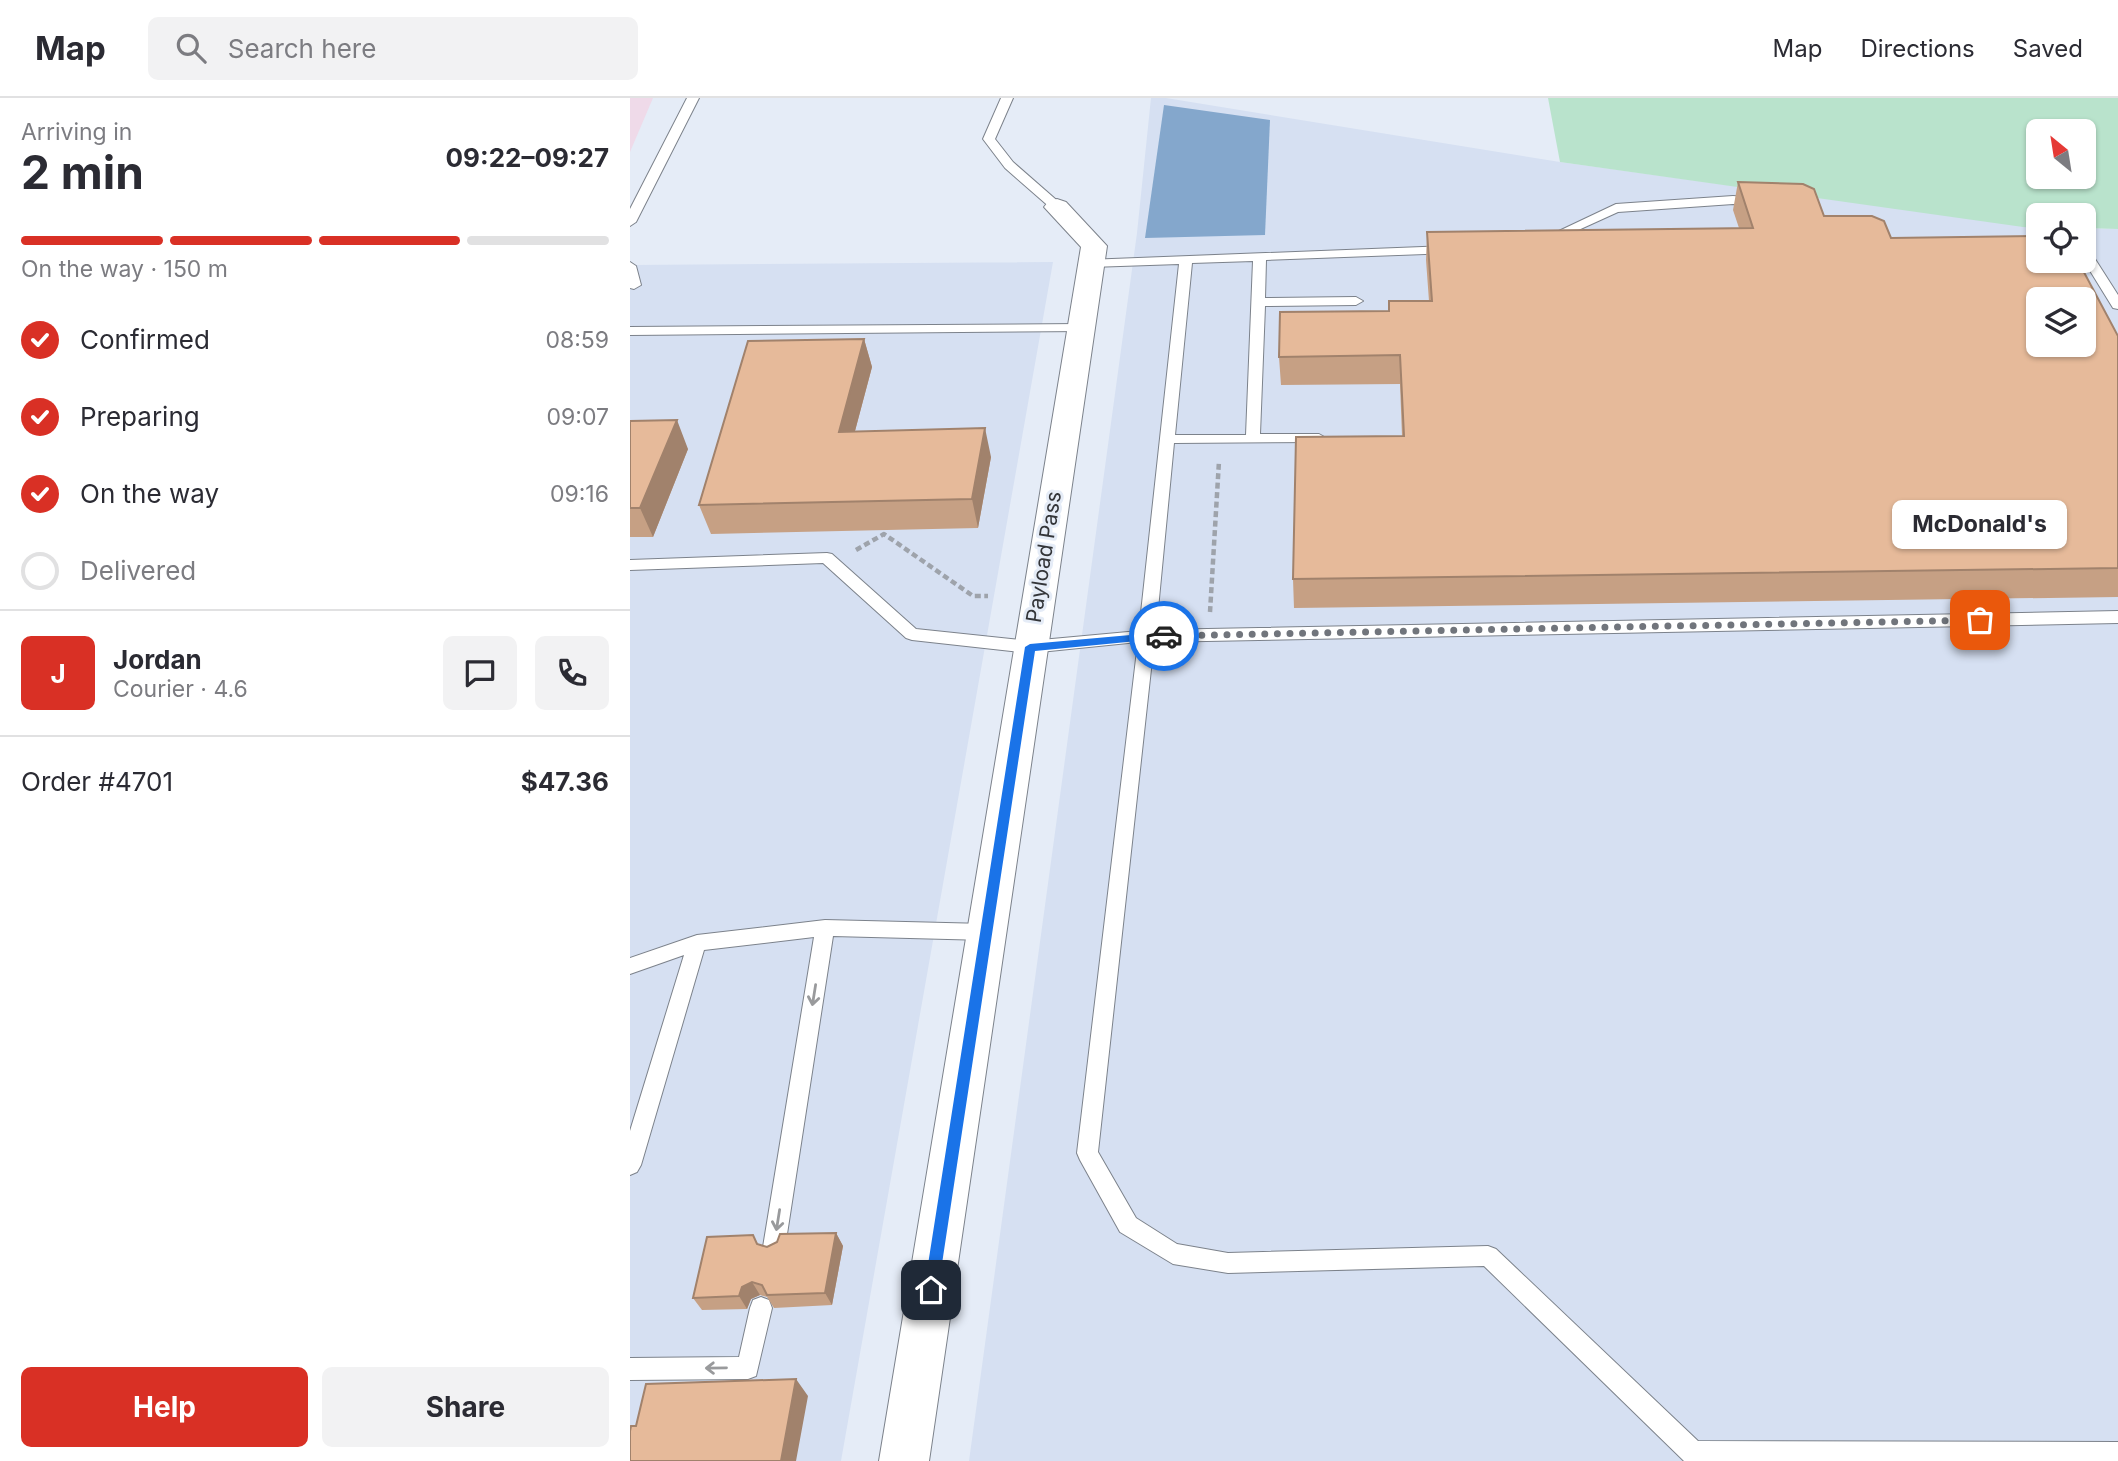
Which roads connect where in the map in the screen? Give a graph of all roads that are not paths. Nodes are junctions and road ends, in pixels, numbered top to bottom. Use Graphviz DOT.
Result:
graph roads {
  1 [pos="693,98"];
  2 [pos="1007,98"];
  3 [pos="1773,204"];
  4 [pos="1057,208"];
  5 [pos="630,222"];
  6 [pos="1573,246"];
  7 [pos="1464,249"];
  8 [pos="1260,257"];
  9 [pos="1186,260"];
  10 [pos="1091,263"];
  11 [pos="630,266"];
  12 [pos="2096,270"];
  13 [pos="634,285"];
  14 [pos="1356,301"];
  15 [pos="1258,302"];
  16 [pos="2118,305"];
  17 [pos="1081,328"];
  18 [pos="630,331"];
  19 [pos="1329,438"];
  20 [pos="1167,439"];
  21 [pos="1252,439"];
  22 [pos="630,565"];
  23 [pos="2118,617"];
  24 [pos="1147,636"];
  25 [pos="1030,647"];
  26 [pos="825,928"];
  27 [pos="986,932"];
  28 [pos="697,943"];
  29 [pos="630,966"];
  30 [pos="630,1165"];
  31 [pos="774,1247"];
  32 [pos="761,1308"];
  33 [pos="630,1369"];
  34 [pos="2118,1454"];
  35 [pos="1694,1457"];
  36 [pos="904,1461"];
  1 -- 5 [label="lane"];
  2 -- 4 [label="lane"];
  3 -- 6 [label="lane"];
  4 -- 10 [label="street, Payload Pass"];
  7 -- 8 [label="lane"];
  8 -- 9 [label="lane"];
  8 -- 15 [label="lane"];
  9 -- 10 [label="lane"];
  9 -- 20 [label="lane"];
  10 -- 17 [label="street, Payload Pass"];
  11 -- 13 [label="lane"];
  12 -- 16 [label="lane"];
  14 -- 15 [label="lane"];
  15 -- 21 [label="lane"];
  17 -- 18 [label="lane"];
  17 -- 25 [label="street, Payload Pass"];
  19 -- 21 [label="lane"];
  20 -- 21 [label="lane"];
  20 -- 24 [label="lane"];
  22 -- 25 [label="lane"];
  23 -- 24 [label="lane"];
  24 -- 25 [label="lane"];
  24 -- 35 [label="lane"];
  25 -- 27 [label="street, Payload Pass"];
  26 -- 27 [label="lane"];
  26 -- 28 [label="lane"];
  26 -- 31 [label="lane, one-way"];
  27 -- 36 [label="street, Payload Pass"];
  28 -- 29 [label="lane"];
  28 -- 30 [label="lane"];
  32 -- 33 [label="lane, one-way"];
  34 -- 35 [label="lane"];
}
